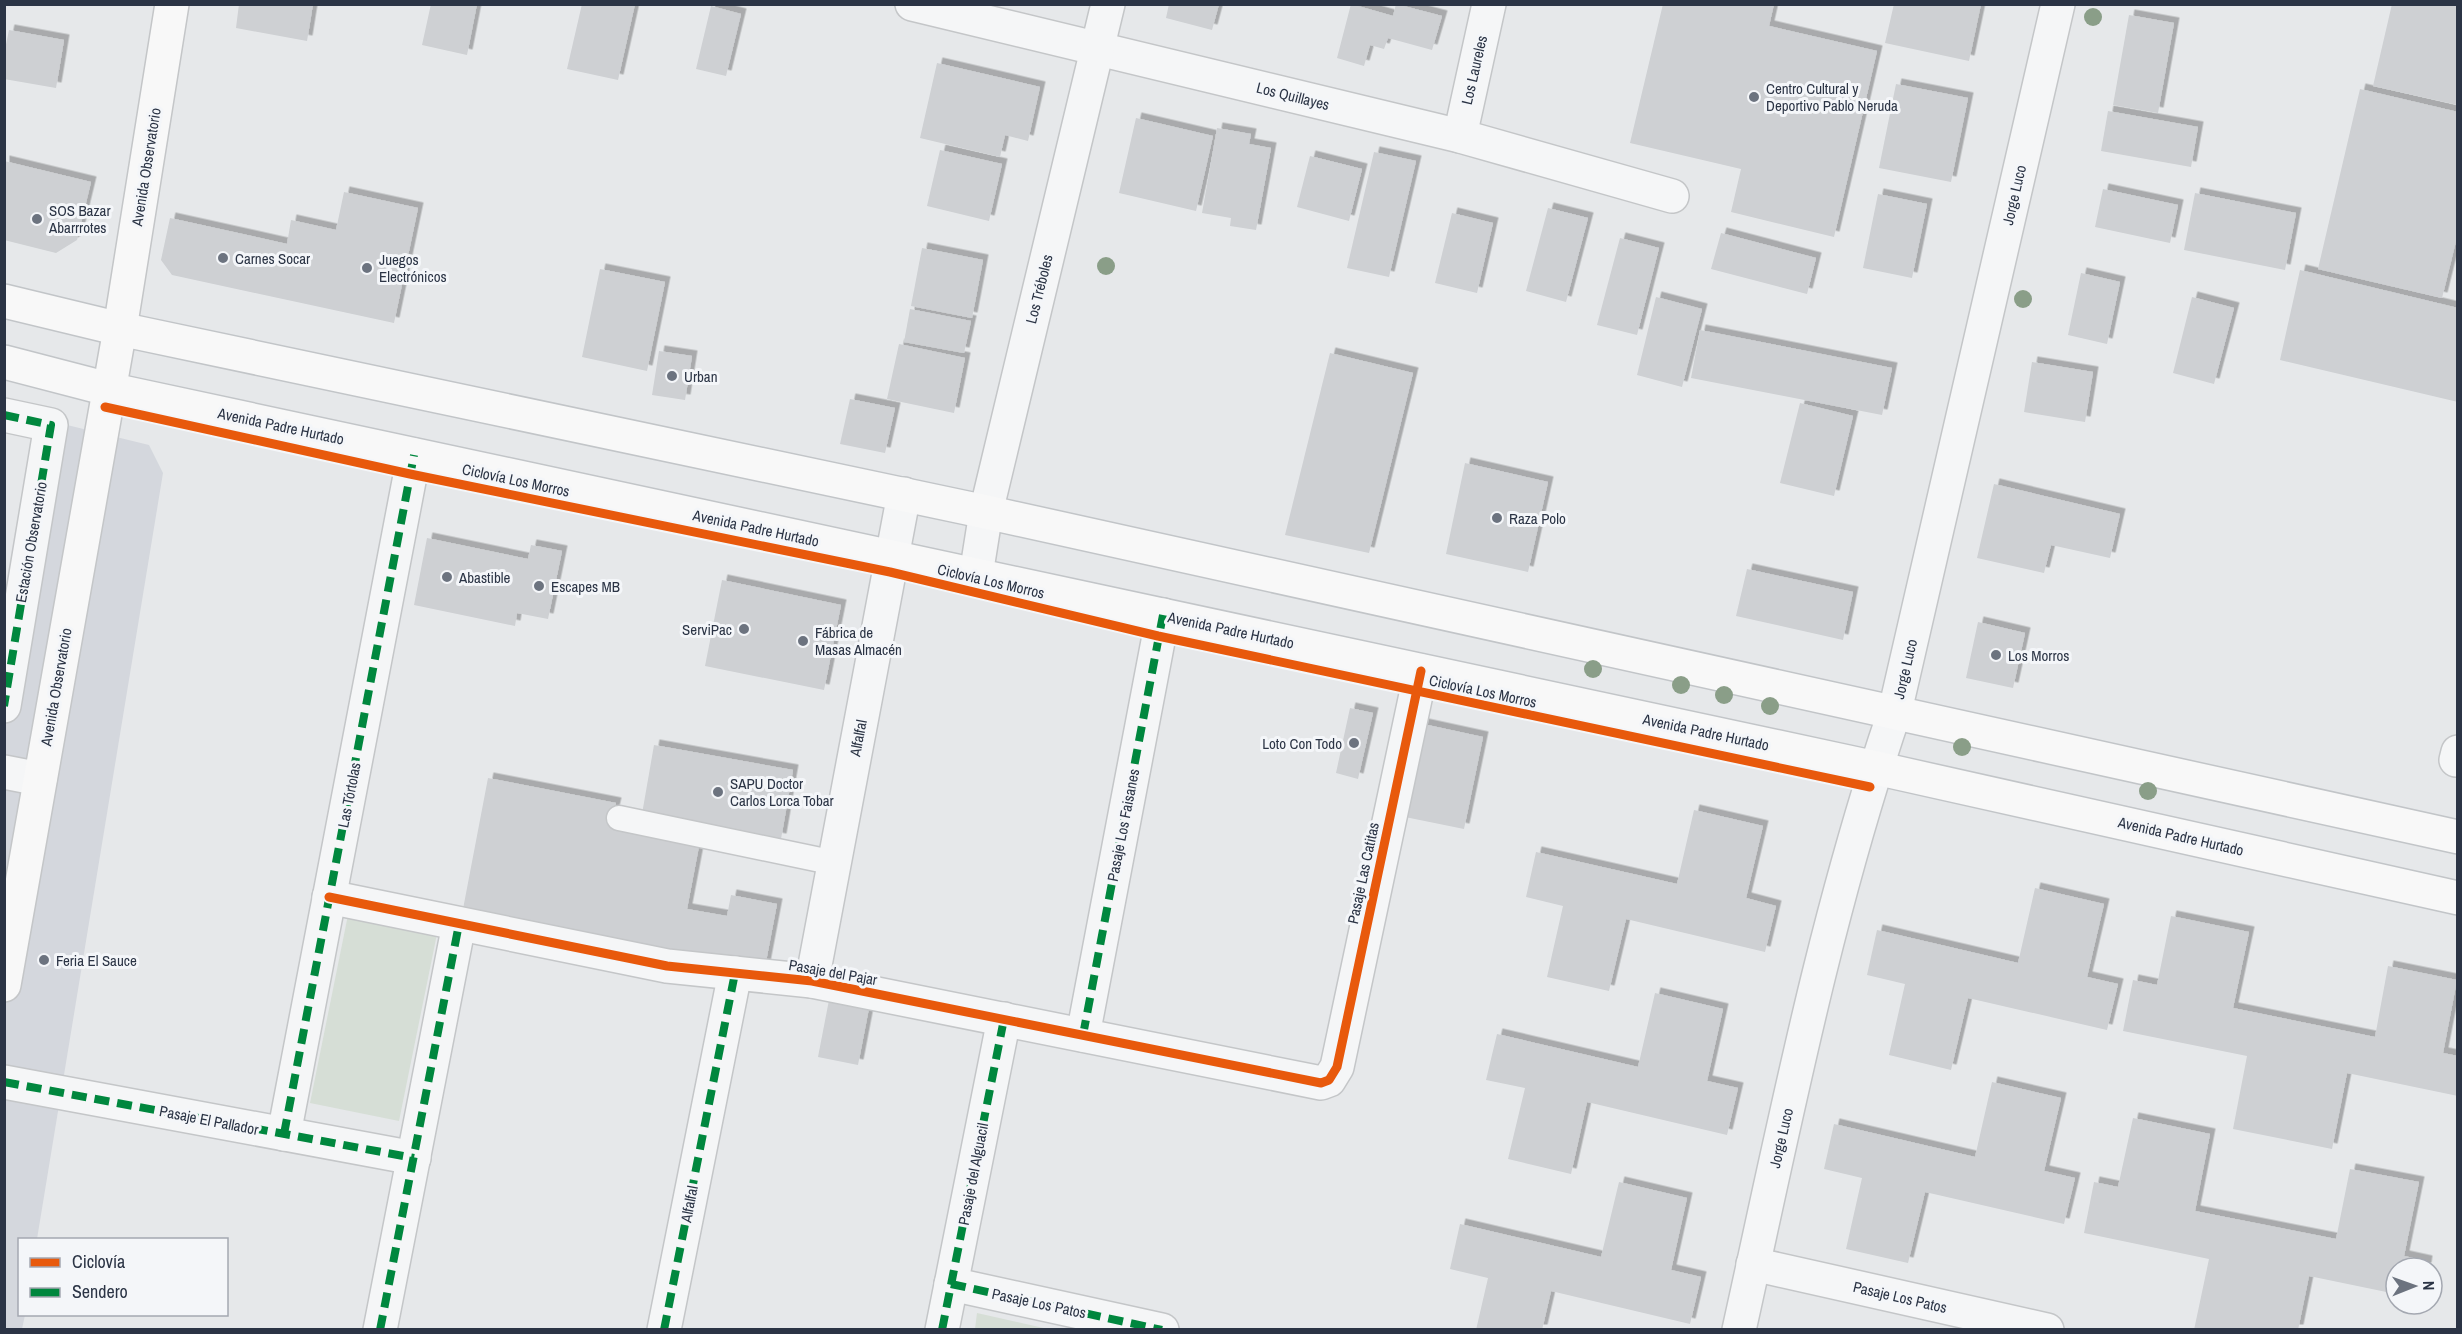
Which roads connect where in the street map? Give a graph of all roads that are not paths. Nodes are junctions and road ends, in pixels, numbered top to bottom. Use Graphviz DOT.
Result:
graph roads {
  1 [pos="172,4"];
  2 [pos="912,4"];
  3 [pos="1108,4"];
  4 [pos="1489,4"];
  5 [pos="2058,4"];
  6 [pos="1098,49"];
  7 [pos="1460,136"];
  8 [pos="1672,196"];
  9 [pos="4,301"];
  10 [pos="120,329"];
  11 [pos="4,362"];
  12 [pos="108,389"];
  13 [pos="4,415"];
  14 [pos="414,455"];
  15 [pos="904,494"];
  16 [pos="986,512"];
  17 [pos="892,557"];
  18 [pos="976,575"];
  19 [pos="1163,615"];
  20 [pos="1420,670"];
  21 [pos="4,706"];
  22 [pos="1895,711"];
  23 [pos="1876,768"];
  24 [pos="4,772"];
  25 [pos="40,779"];
  26 [pos="619,818"];
  27 [pos="2457,837"];
  28 [pos="835,863"];
  29 [pos="329,897"];
  30 [pos="2457,898"];
  31 [pos="459,924"];
  32 [pos="735,973"];
  33 [pos="812,981"];
  34 [pos="4,985"];
  35 [pos="1004,1019"];
  36 [pos="1083,1035"];
  37 [pos="1329,1080"];
  38 [pos="4,1082"];
  39 [pos="284,1134"];
  40 [pos="414,1158"];
  41 [pos="1753,1264"];
  42 [pos="951,1284"];
  43 [pos="380,1329"];
  44 [pos="664,1329"];
  45 [pos="942,1329"];
  46 [pos="1162,1329"];
  47 [pos="1739,1329"];
  48 [pos="2047,1329"];
  1 -- 10 [label="main road, Avenida Observatorio"];
  2 -- 6 [label="street, Los Quillayes"];
  3 -- 6 [label="street, Los Tréboles"];
  4 -- 7 [label="street, Los Laureles"];
  5 -- 22 [label="street, Jorge Luco"];
  6 -- 7 [label="street, Los Quillayes"];
  6 -- 16 [label="street, Los Tréboles"];
  7 -- 8 [label="street, Los Quillayes"];
  9 -- 10 [label="main road"];
  10 -- 12 [label="main road, Avenida Observatorio"];
  10 -- 15 [label="main road"];
  11 -- 12 [label="main road, Avenida Padre Hurtado"];
  12 -- 14 [label="main road, Avenida Padre Hurtado"];
  12 -- 25 [label="main road, Avenida Observatorio"];
  13 -- 21 [label="street, Estación Observatorio"];
  14 -- 17 [label="main road, Avenida Padre Hurtado"];
  14 -- 29 [label="street, Las Tórtolas"];
  15 -- 16 [label="main road"];
  15 -- 17 [label="street, Alfalfal"];
  16 -- 18 [label="street, Los Tréboles"];
  16 -- 22 [label="main road"];
  17 -- 18 [label="main road, Avenida Padre Hurtado"];
  17 -- 28 [label="street, Alfalfal"];
  18 -- 19 [label="main road, Avenida Padre Hurtado"];
  19 -- 20 [label="main road, Avenida Padre Hurtado"];
  19 -- 36 [label="street, Pasaje Los Faisanes"];
  20 -- 23 [label="main road, Avenida Padre Hurtado"];
  20 -- 37 [label="street, Pasaje Las Catitas"];
  22 -- 23 [label="street, Jorge Luco"];
  22 -- 27 [label="main road"];
  23 -- 30 [label="main road, Avenida Padre Hurtado"];
  23 -- 41 [label="street, Jorge Luco"];
  24 -- 25 [label="street"];
  25 -- 34 [label="main road, Avenida Observatorio"];
  26 -- 28 [label="lane"];
  28 -- 33 [label="street, Alfalfal"];
  29 -- 31 [label="street, Pasaje del Pajar"];
  29 -- 39 [label="street, Las Tórtolas"];
  31 -- 32 [label="street, Pasaje del Pajar"];
  31 -- 40 [label="street"];
  32 -- 33 [label="street, Pasaje del Pajar"];
  32 -- 44 [label="street, Alfalfal"];
  33 -- 35 [label="street, Pasaje del Pajar"];
  35 -- 36 [label="street, Pasaje del Pajar"];
  35 -- 42 [label="street, Pasaje del Alguacil"];
  36 -- 37 [label="street, Pasaje del Pajar"];
  38 -- 39 [label="street, Pasaje El Pallador"];
  39 -- 40 [label="street, Pasaje El Pallador"];
  40 -- 43 [label="street"];
  41 -- 47 [label="street, Jorge Luco"];
  41 -- 48 [label="street, Pasaje Los Patos"];
  42 -- 45 [label="street, Pasaje del Alguacil"];
  42 -- 46 [label="street, Pasaje Los Patos"];
}
